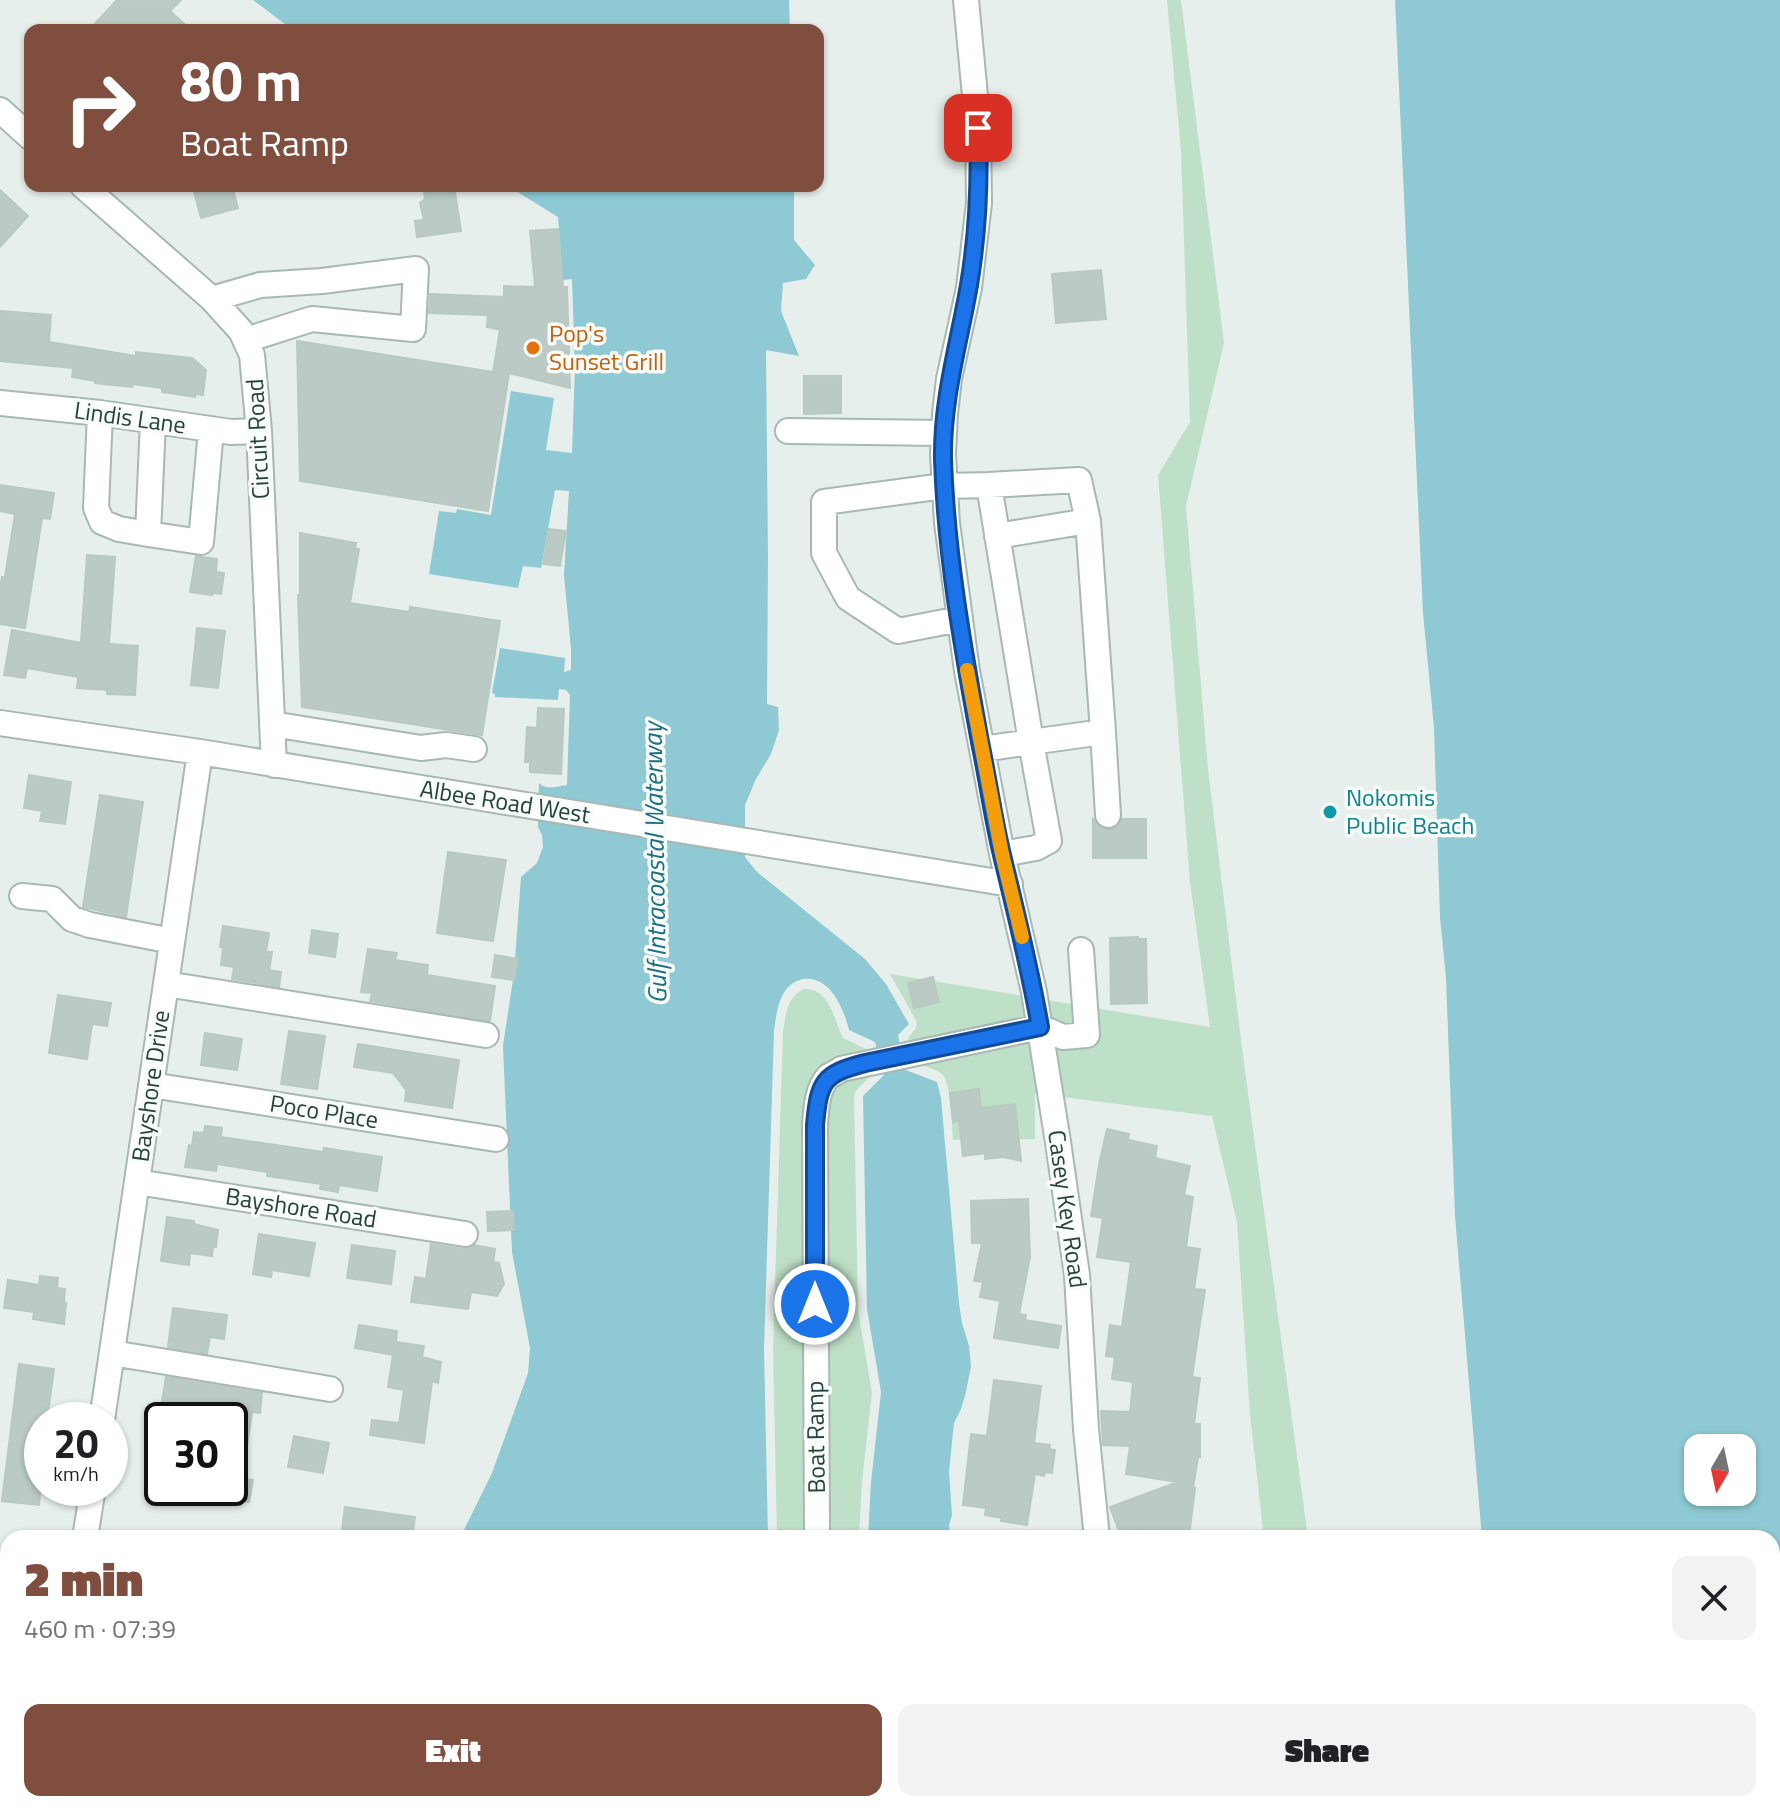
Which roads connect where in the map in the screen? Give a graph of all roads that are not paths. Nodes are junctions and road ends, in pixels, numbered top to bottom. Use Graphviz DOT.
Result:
graph roads {
  1 [pos="966,0"];
  2 [pos="0,110"];
  3 [pos="24,132"];
  4 [pos="90,192"];
  5 [pos="322,281"];
  6 [pos="212,299"];
  7 [pos="312,319"];
  8 [pos="246,340"];
  9 [pos="0,403"];
  10 [pos="100,413"];
  11 [pos="153,421"];
  12 [pos="211,430"];
  13 [pos="259,431"];
  14 [pos="788,431"];
  15 [pos="944,433"];
  16 [pos="989,485"];
  17 [pos="944,486"];
  18 [pos="1088,521"];
  19 [pos="148,534"];
  20 [pos="997,536"];
  21 [pos="960,619"];
  22 [pos="0,723"];
  23 [pos="272,724"];
  24 [pos="1103,732"];
  25 [pos="1031,742"];
  26 [pos="421,748"];
  27 [pos="474,749"];
  28 [pos="982,749"];
  29 [pos="200,752"];
  30 [pos="274,765"];
  31 [pos="426,789"];
  32 [pos="1108,815"];
  33 [pos="1002,854"];
  34 [pos="1010,884"];
  35 [pos="22,896"];
  36 [pos="172,941"];
  37 [pos="1081,950"];
  38 [pos="166,984"];
  39 [pos="1040,1027"];
  40 [pos="486,1035"];
  41 [pos="151,1085"];
  42 [pos="496,1139"];
  43 [pos="137,1182"];
  44 [pos="465,1234"];
  45 [pos="112,1353"];
  46 [pos="330,1389"];
  47 [pos="105,1402"];
  48 [pos="90,1506"];
  49 [pos="86,1530"];
  50 [pos="817,1530"];
  51 [pos="1096,1530"];
  1 -- 15 [label="street, Casey Key Road"];
  2 -- 3 [label="street"];
  4 -- 6 [label="street, Circuit Road"];
  5 -- 6 [label="street"];
  5 -- 7 [label="street"];
  5 -- 7 [label="street"];
  6 -- 8 [label="street, Circuit Road"];
  7 -- 8 [label="street"];
  8 -- 13 [label="street, Circuit Road"];
  9 -- 10 [label="street, Lindis Lane"];
  10 -- 11 [label="street, Lindis Lane"];
  10 -- 19 [label="street"];
  11 -- 12 [label="street, Lindis Lane"];
  11 -- 19 [label="street"];
  12 -- 13 [label="street, Lindis Lane"];
  12 -- 19 [label="street"];
  13 -- 23 [label="street, Circuit Road"];
  14 -- 15 [label="street"];
  15 -- 17 [label="street, Casey Key Road"];
  16 -- 17 [label="street"];
  16 -- 18 [label="street"];
  16 -- 20 [label="street"];
  17 -- 21 [label="street, Casey Key Road"];
  17 -- 21 [label="street"];
  18 -- 20 [label="street"];
  18 -- 24 [label="street"];
  20 -- 25 [label="street"];
  21 -- 28 [label="street, Casey Key Road"];
  22 -- 29 [label="street, Albee Road West"];
  23 -- 26 [label="street"];
  23 -- 30 [label="street, Circuit Road"];
  24 -- 25 [label="street"];
  24 -- 32 [label="street"];
  25 -- 28 [label="street"];
  25 -- 33 [label="street"];
  26 -- 27 [label="street"];
  26 -- 31 [label="street"];
  28 -- 33 [label="street, Casey Key Road"];
  29 -- 30 [label="street, Albee Road West"];
  29 -- 36 [label="street, Bayshore Drive"];
  30 -- 31 [label="street, Albee Road West"];
  31 -- 34 [label="street, Albee Road West"];
  33 -- 34 [label="street, Casey Key Road"];
  34 -- 39 [label="street, Casey Key Road"];
  35 -- 36 [label="street"];
  36 -- 38 [label="street, Bayshore Drive"];
  37 -- 39 [label="street"];
  38 -- 40 [label="street"];
  38 -- 41 [label="street, Bayshore Drive"];
  39 -- 50 [label="street, Boat Ramp"];
  39 -- 51 [label="street, Casey Key Road"];
  41 -- 42 [label="street, Poco Place"];
  41 -- 43 [label="street, Bayshore Drive"];
  43 -- 44 [label="street, Bayshore Road"];
  43 -- 45 [label="street, Bayshore Drive"];
  45 -- 46 [label="street"];
  45 -- 47 [label="street, Bayshore Drive"];
  48 -- 49 [label="street"];
}
